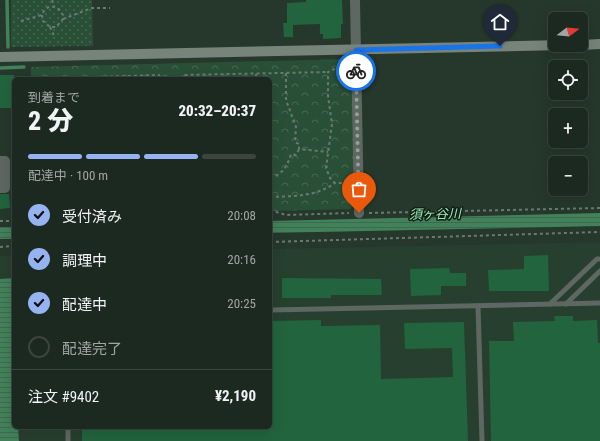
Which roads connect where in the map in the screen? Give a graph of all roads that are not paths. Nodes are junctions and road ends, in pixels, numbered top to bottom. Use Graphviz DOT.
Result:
graph roads {
  1 [pos="355,0"];
  2 [pos="600,44"];
  3 [pos="548,45"];
  4 [pos="588,45"];
  5 [pos="356,50"];
  6 [pos="0,57"];
  7 [pos="0,161"];
  8 [pos="0,188"];
  9 [pos="359,213"];
  10 [pos="600,259"];
  11 [pos="600,271"];
  12 [pos="600,303"];
  13 [pos="550,304"];
  14 [pos="566,304"];
  15 [pos="478,306"];
  16 [pos="272,310"];
  17 [pos="68,429"];
  18 [pos="68,441"];
  19 [pos="482,441"];
  1 -- 5 [label="street"];
  2 -- 4 [label="street"];
  3 -- 5 [label="street"];
  5 -- 6 [label="street"];
  5 -- 9 [label="street"];
  7 -- 8 [label="street"];
  10 -- 13 [label="lane"];
  11 -- 14 [label="lane"];
  12 -- 14 [label="lane"];
  13 -- 14 [label="lane"];
  13 -- 15 [label="lane"];
  15 -- 16 [label="lane"];
  15 -- 19 [label="lane"];
  17 -- 18 [label="lane"];
}
